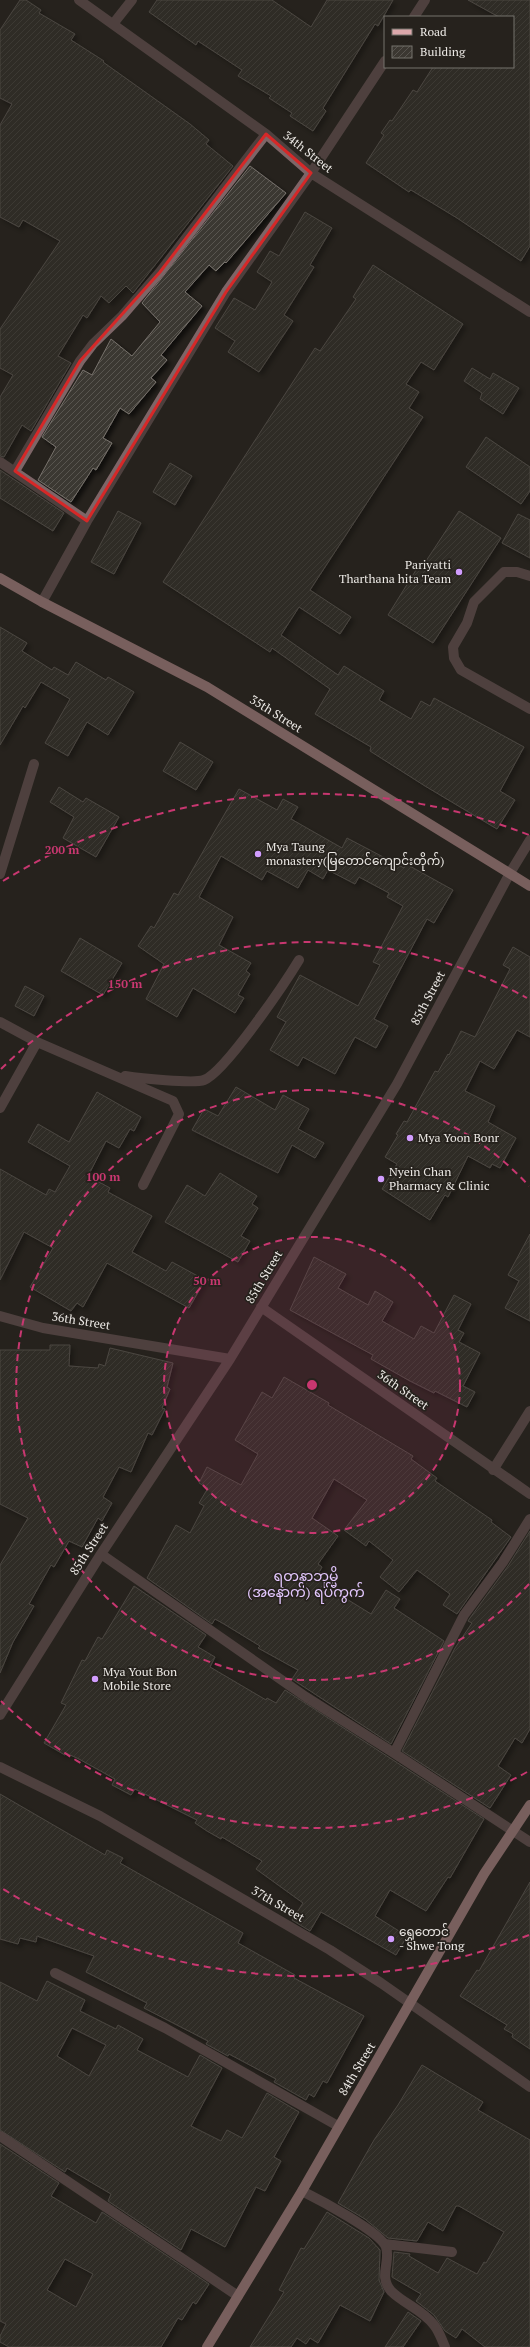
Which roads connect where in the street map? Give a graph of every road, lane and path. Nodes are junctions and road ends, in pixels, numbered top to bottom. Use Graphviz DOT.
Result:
graph roads {
  1 [pos="79,0"];
  2 [pos="132,0"];
  3 [pos="425,0"];
  4 [pos="415,16"];
  5 [pos="113,24"];
  6 [pos="384,63"];
  7 [pos="266,134"];
  8 [pos="311,173"];
  9 [pos="530,312"];
  10 [pos="0,462"];
  11 [pos="15,471"];
  12 [pos="87,521"];
  13 [pos="530,576"];
  14 [pos="0,578"];
  15 [pos="42,602"];
  16 [pos="530,709"];
  17 [pos="34,764"];
  18 [pos="530,840"];
  19 [pos="510,873"];
  20 [pos="0,874"];
  21 [pos="530,886"];
  22 [pos="299,960"];
  23 [pos="0,1022"];
  24 [pos="37,1042"];
  25 [pos="80,1061"];
  26 [pos="0,1108"];
  27 [pos="143,1186"];
  28 [pos="261,1307"];
  29 [pos="0,1316"];
  30 [pos="230,1358"];
  31 [pos="530,1411"];
  32 [pos="493,1470"];
  33 [pos="530,1494"];
  34 [pos="530,1519"];
  35 [pos="101,1554"];
  36 [pos="0,1715"];
  37 [pos="394,1753"];
  38 [pos="0,1767"];
  39 [pos="530,1805"];
  40 [pos="513,1830"];
  41 [pos="530,1842"];
  42 [pos="55,1973"];
  43 [pos="412,2004"];
  44 [pos="530,2087"];
  45 [pos="338,2126"];
  46 [pos="0,2136"];
  47 [pos="302,2191"];
  48 [pos="384,2244"];
  49 [pos="452,2252"];
  50 [pos="238,2296"];
  51 [pos="207,2347"];
  52 [pos="445,2347"];
  1 -- 5 [label="street, 34th Street"];
  2 -- 5 [label="street"];
  3 -- 4 [label="street"];
  5 -- 7 [label="street, 34th Street"];
  6 -- 8 [label="street"];
  7 -- 8 [label="street, 34th Street"];
  7 -- 11 [label="street"];
  8 -- 9 [label="street, 34th Street"];
  8 -- 12 [label="street"];
  10 -- 11 [label="street"];
  11 -- 12 [label="street"];
  12 -- 15 [label="street"];
  13 -- 16 [label="street"];
  14 -- 15 [label="main road, 35th Street"];
  15 -- 19 [label="main road, 35th Street"];
  17 -- 20 [label="street"];
  18 -- 19 [label="street, 85th Street"];
  19 -- 21 [label="main road, 35th Street"];
  19 -- 28 [label="street, 85th Street"];
  22 -- 25 [label="street"];
  23 -- 24 [label="street"];
  24 -- 25 [label="street"];
  24 -- 26 [label="street"];
  25 -- 27 [label="street"];
  28 -- 30 [label="street, 85th Street"];
  28 -- 32 [label="street, 36th Street"];
  29 -- 30 [label="street, 36th Street"];
  30 -- 35 [label="street, 85th Street"];
  31 -- 32 [label="street"];
  32 -- 33 [label="street, 36th Street"];
  34 -- 37 [label="street"];
  35 -- 36 [label="street, 85th Street"];
  35 -- 37 [label="street"];
  37 -- 40 [label="street"];
  38 -- 43 [label="street, 37th Street"];
  39 -- 40 [label="main road, 84th Street"];
  40 -- 41 [label="street"];
  40 -- 43 [label="main road, 84th Street"];
  42 -- 45 [label="street"];
  43 -- 44 [label="street, 37th Street"];
  43 -- 45 [label="main road, 84th Street"];
  45 -- 47 [label="main road, 84th Street"];
  46 -- 50 [label="street"];
  47 -- 48 [label="street"];
  47 -- 50 [label="main road, 84th Street"];
  48 -- 49 [label="street"];
  48 -- 52 [label="street"];
  50 -- 51 [label="main road, 84th Street"];
}
